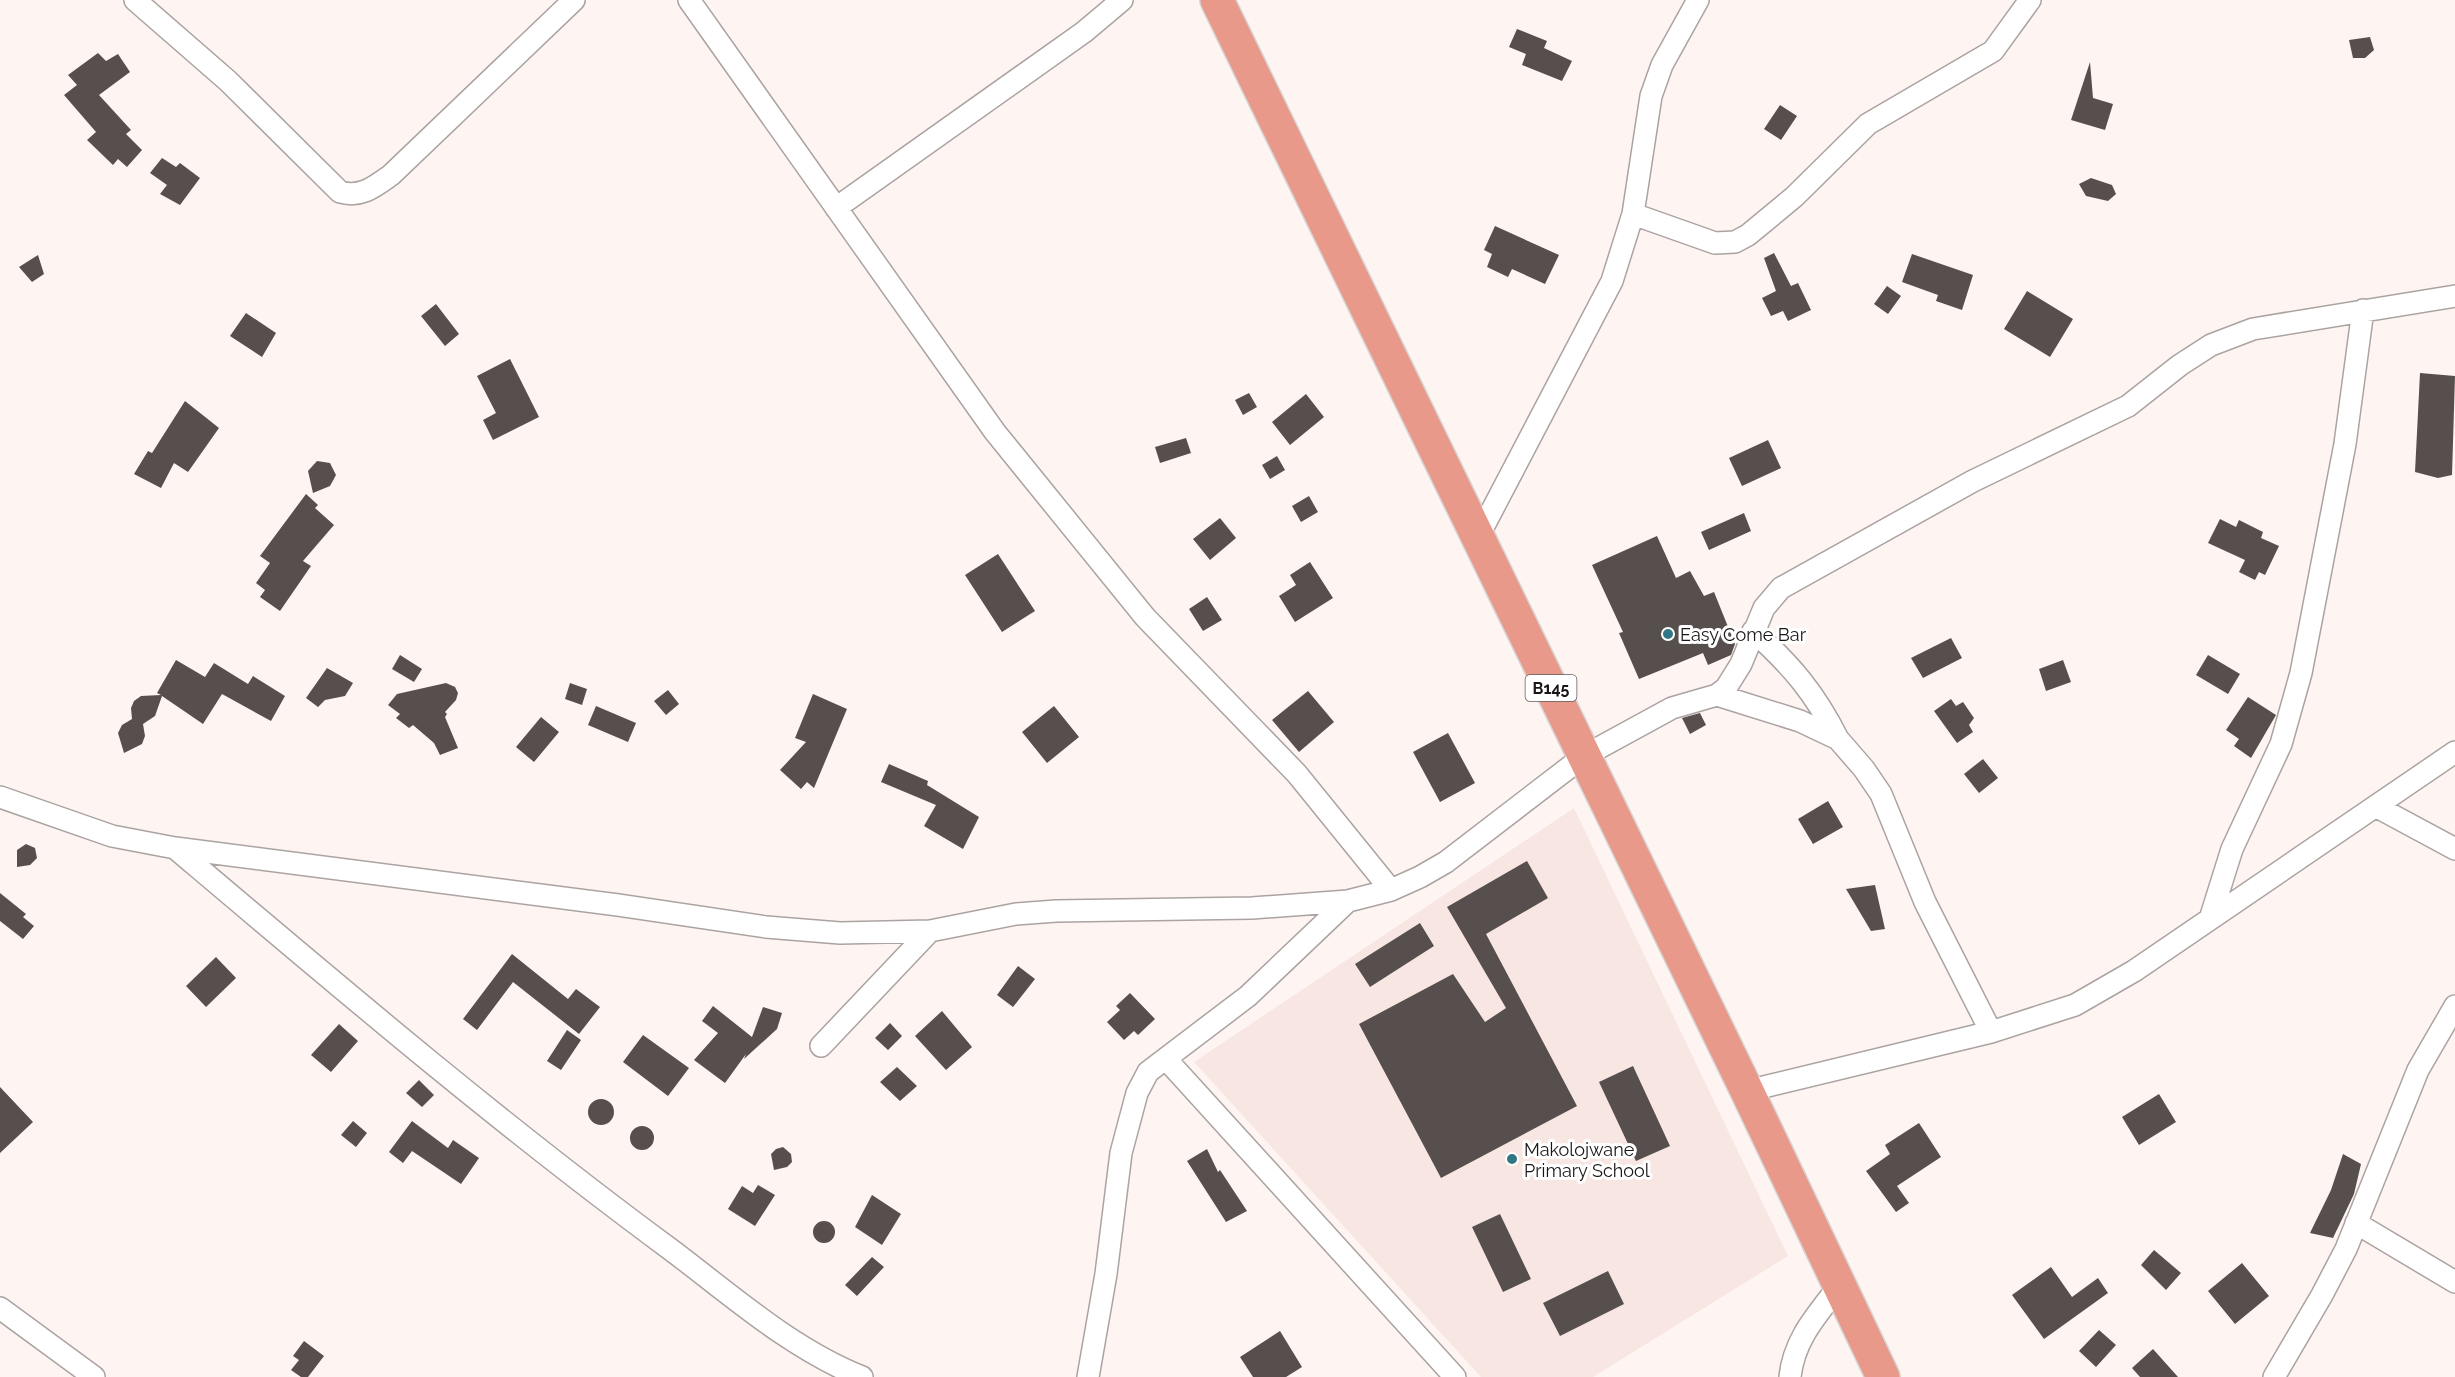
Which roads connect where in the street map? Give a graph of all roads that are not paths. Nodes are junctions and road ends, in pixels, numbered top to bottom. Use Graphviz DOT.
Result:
graph roads {
  1 [pos="135,0"];
  2 [pos="574,0"];
  3 [pos="1122,0"];
  4 [pos="1217,0"];
  5 [pos="1698,0"];
  6 [pos="2030,0"];
  7 [pos="692,2"];
  8 [pos="836,208"];
  9 [pos="1632,214"];
  10 [pos="2455,296"];
  11 [pos="2363,310"];
  12 [pos="1478,537"];
  13 [pos="1753,631"];
  14 [pos="1717,695"];
  15 [pos="1838,739"];
  16 [pos="2455,752"];
  17 [pos="1584,756"];
  18 [pos="0,797"];
  19 [pos="2377,807"];
  20 [pos="176,848"];
  21 [pos="2455,849"];
  22 [pos="1391,890"];
  23 [pos="1348,901"];
  24 [pos="2210,919"];
  25 [pos="930,932"];
  26 [pos="2453,1012"];
  27 [pos="1991,1032"];
  28 [pos="821,1046"];
  29 [pos="1166,1059"];
  30 [pos="1747,1091"];
  31 [pos="2356,1223"];
  32 [pos="2455,1282"];
  33 [pos="1839,1286"];
  34 [pos="0,1308"];
  35 [pos="94,1377"];
  36 [pos="862,1377"];
  37 [pos="1088,1377"];
  38 [pos="1455,1377"];
  39 [pos="1790,1377"];
  40 [pos="1883,1377"];
  41 [pos="2274,1377"];
  1 -- 2 [label="street"];
  3 -- 8 [label="street"];
  4 -- 12 [label="main road, B145"];
  5 -- 9 [label="street"];
  6 -- 9 [label="street"];
  7 -- 8 [label="street"];
  8 -- 22 [label="street"];
  9 -- 12 [label="street"];
  10 -- 11 [label="street"];
  11 -- 13 [label="street"];
  11 -- 24 [label="street"];
  12 -- 17 [label="main road, B145"];
  13 -- 14 [label="street"];
  13 -- 15 [label="street"];
  14 -- 15 [label="street"];
  14 -- 17 [label="street"];
  15 -- 27 [label="street"];
  16 -- 19 [label="street"];
  17 -- 22 [label="street"];
  17 -- 30 [label="main road, B145"];
  18 -- 20 [label="street"];
  19 -- 21 [label="street"];
  19 -- 24 [label="street"];
  20 -- 25 [label="street"];
  20 -- 36 [label="street"];
  22 -- 23 [label="street"];
  23 -- 25 [label="street"];
  23 -- 29 [label="street"];
  24 -- 27 [label="street"];
  25 -- 28 [label="street"];
  26 -- 31 [label="street"];
  27 -- 30 [label="street"];
  29 -- 37 [label="street"];
  29 -- 38 [label="street"];
  30 -- 33 [label="main road, B145"];
  31 -- 32 [label="street"];
  31 -- 41 [label="street"];
  33 -- 39 [label="street"];
  33 -- 40 [label="main road, B145"];
  34 -- 35 [label="street"];
}
